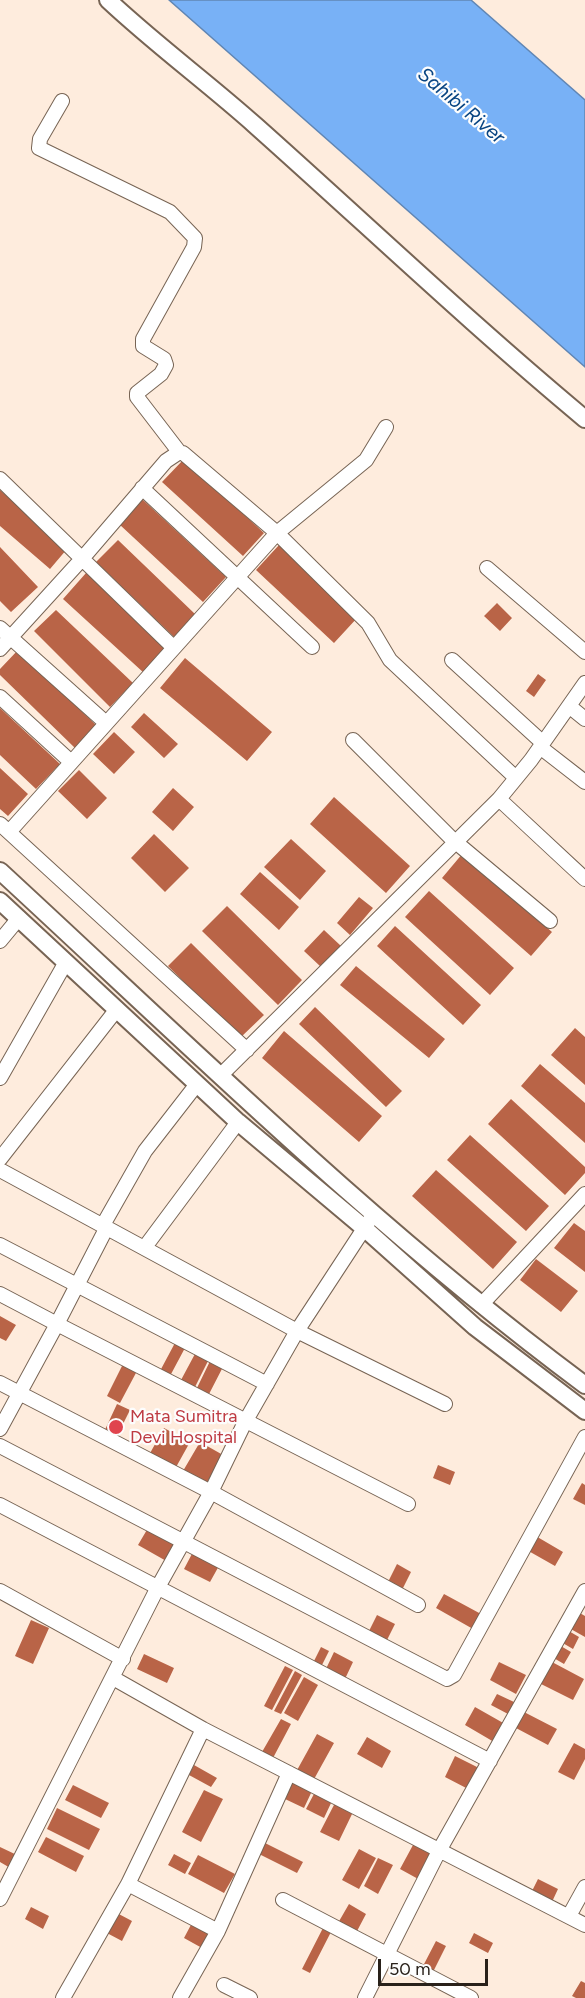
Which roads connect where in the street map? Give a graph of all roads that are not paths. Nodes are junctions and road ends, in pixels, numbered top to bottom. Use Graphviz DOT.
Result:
graph roads {
  1 [pos="108,0"];
  2 [pos="62,101"];
  3 [pos="585,419"];
  4 [pos="386,427"];
  5 [pos="180,453"];
  6 [pos="0,479"];
  7 [pos="142,488"];
  8 [pos="277,533"];
  9 [pos="81,560"];
  10 [pos="487,568"];
  11 [pos="237,578"];
  12 [pos="5,633"];
  13 [pos="173,647"];
  14 [pos="312,647"];
  15 [pos="0,649"];
  16 [pos="585,652"];
  17 [pos="452,660"];
  18 [pos="585,683"];
  19 [pos="0,697"];
  20 [pos="569,706"];
  21 [pos="585,719"];
  22 [pos="105,723"];
  23 [pos="353,740"];
  24 [pos="542,745"];
  25 [pos="71,762"];
  26 [pos="516,778"];
  27 [pos="585,782"];
  28 [pos="499,799"];
  29 [pos="4,828"];
  30 [pos="456,842"];
  31 [pos="0,871"];
  32 [pos="585,879"];
  33 [pos="0,901"];
  34 [pos="19,918"];
  35 [pos="550,921"];
  36 [pos="0,941"];
  37 [pos="66,962"];
  38 [pos="117,1010"];
  39 [pos="247,1050"];
  40 [pos="220,1076"];
  41 [pos="0,1078"];
  42 [pos="197,1084"];
  43 [pos="238,1122"];
  44 [pos="0,1159"];
  45 [pos="0,1170"];
  46 [pos="585,1194"];
  47 [pos="369,1221"];
  48 [pos="105,1226"];
  49 [pos="0,1245"];
  50 [pos="145,1247"];
  51 [pos="77,1285"];
  52 [pos="0,1294"];
  53 [pos="481,1305"];
  54 [pos="57,1324"];
  55 [pos="297,1330"];
  56 [pos="0,1383"];
  57 [pos="267,1384"];
  58 [pos="585,1385"];
  59 [pos="19,1393"];
  60 [pos="445,1404"];
  61 [pos="585,1411"];
  62 [pos="245,1422"];
  63 [pos="0,1429"];
  64 [pos="585,1437"];
  65 [pos="0,1446"];
  66 [pos="211,1492"];
  67 [pos="408,1504"];
  68 [pos="0,1505"];
  69 [pos="182,1540"];
  70 [pos="158,1587"];
  71 [pos="0,1591"];
  72 [pos="585,1591"];
  73 [pos="418,1605"];
  74 [pos="581,1607"];
  75 [pos="123,1659"];
  76 [pos="113,1678"];
  77 [pos="203,1729"];
  78 [pos="490,1761"];
  79 [pos="289,1773"];
  80 [pos="440,1849"];
  81 [pos="128,1884"];
  82 [pos="585,1887"];
  83 [pos="0,1899"];
  84 [pos="283,1900"];
  85 [pos="569,1916"];
  86 [pos="585,1925"];
  87 [pos="218,1930"];
  88 [pos="388,1954"];
  89 [pos="224,1985"];
  90 [pos="63,1998"];
  91 [pos="180,1998"];
  92 [pos="250,1998"];
  93 [pos="365,1998"];
  94 [pos="471,1998"];
  1 -- 3 [label="street"];
  2 -- 5 [label="street"];
  4 -- 8 [label="street"];
  5 -- 7 [label="street"];
  5 -- 8 [label="street"];
  6 -- 9 [label="street"];
  7 -- 9 [label="street"];
  7 -- 11 [label="street"];
  8 -- 11 [label="street"];
  8 -- 26 [label="street"];
  9 -- 12 [label="street"];
  9 -- 13 [label="street"];
  10 -- 16 [label="street"];
  11 -- 13 [label="street"];
  11 -- 14 [label="street"];
  12 -- 15 [label="street"];
  12 -- 22 [label="street"];
  13 -- 22 [label="street"];
  17 -- 24 [label="street"];
  18 -- 20 [label="street"];
  19 -- 25 [label="street"];
  20 -- 21 [label="street"];
  20 -- 24 [label="street"];
  22 -- 25 [label="street"];
  23 -- 30 [label="street"];
  24 -- 26 [label="street"];
  24 -- 27 [label="street"];
  25 -- 29 [label="street"];
  26 -- 28 [label="street"];
  28 -- 30 [label="street"];
  28 -- 32 [label="street"];
  29 -- 39 [label="street"];
  30 -- 35 [label="street"];
  30 -- 39 [label="street"];
  31 -- 40 [label="street"];
  33 -- 34 [label="street"];
  34 -- 36 [label="street"];
  34 -- 37 [label="street"];
  37 -- 38 [label="street"];
  37 -- 41 [label="street"];
  38 -- 42 [label="street"];
  38 -- 44 [label="street"];
  39 -- 40 [label="street"];
  40 -- 47 [label="street"];
  42 -- 43 [label="street"];
  42 -- 48 [label="street"];
  43 -- 47 [label="street"];
  43 -- 50 [label="street"];
  45 -- 48 [label="street"];
  46 -- 53 [label="street"];
  47 -- 53 [label="street"];
  47 -- 55 [label="street"];
  47 -- 61 [label="street"];
  48 -- 50 [label="street"];
  48 -- 51 [label="street"];
  49 -- 51 [label="street"];
  50 -- 55 [label="street"];
  51 -- 54 [label="street"];
  51 -- 57 [label="street"];
  52 -- 54 [label="street"];
  53 -- 58 [label="street"];
  54 -- 59 [label="street"];
  54 -- 62 [label="street"];
  55 -- 57 [label="street"];
  55 -- 60 [label="street"];
  56 -- 59 [label="street"];
  57 -- 62 [label="street"];
  59 -- 63 [label="street"];
  59 -- 66 [label="street"];
  62 -- 66 [label="street"];
  62 -- 67 [label="street"];
  64 -- 69 [label="street"];
  65 -- 69 [label="street"];
  66 -- 69 [label="street"];
  66 -- 73 [label="street"];
  68 -- 70 [label="street"];
  69 -- 70 [label="street"];
  70 -- 75 [label="street"];
  70 -- 78 [label="street"];
  71 -- 75 [label="street"];
  72 -- 74 [label="street"];
  74 -- 78 [label="street"];
  75 -- 76 [label="street"];
  76 -- 77 [label="street"];
  76 -- 83 [label="street"];
  77 -- 79 [label="street"];
  77 -- 81 [label="street"];
  78 -- 80 [label="street"];
  79 -- 80 [label="street"];
  79 -- 87 [label="street"];
  80 -- 85 [label="street"];
  80 -- 88 [label="street"];
  81 -- 87 [label="street"];
  81 -- 90 [label="street"];
  82 -- 85 [label="street"];
  84 -- 88 [label="street"];
  85 -- 86 [label="street"];
  87 -- 91 [label="street"];
  88 -- 93 [label="street"];
  88 -- 94 [label="street"];
  89 -- 92 [label="street"];
}
